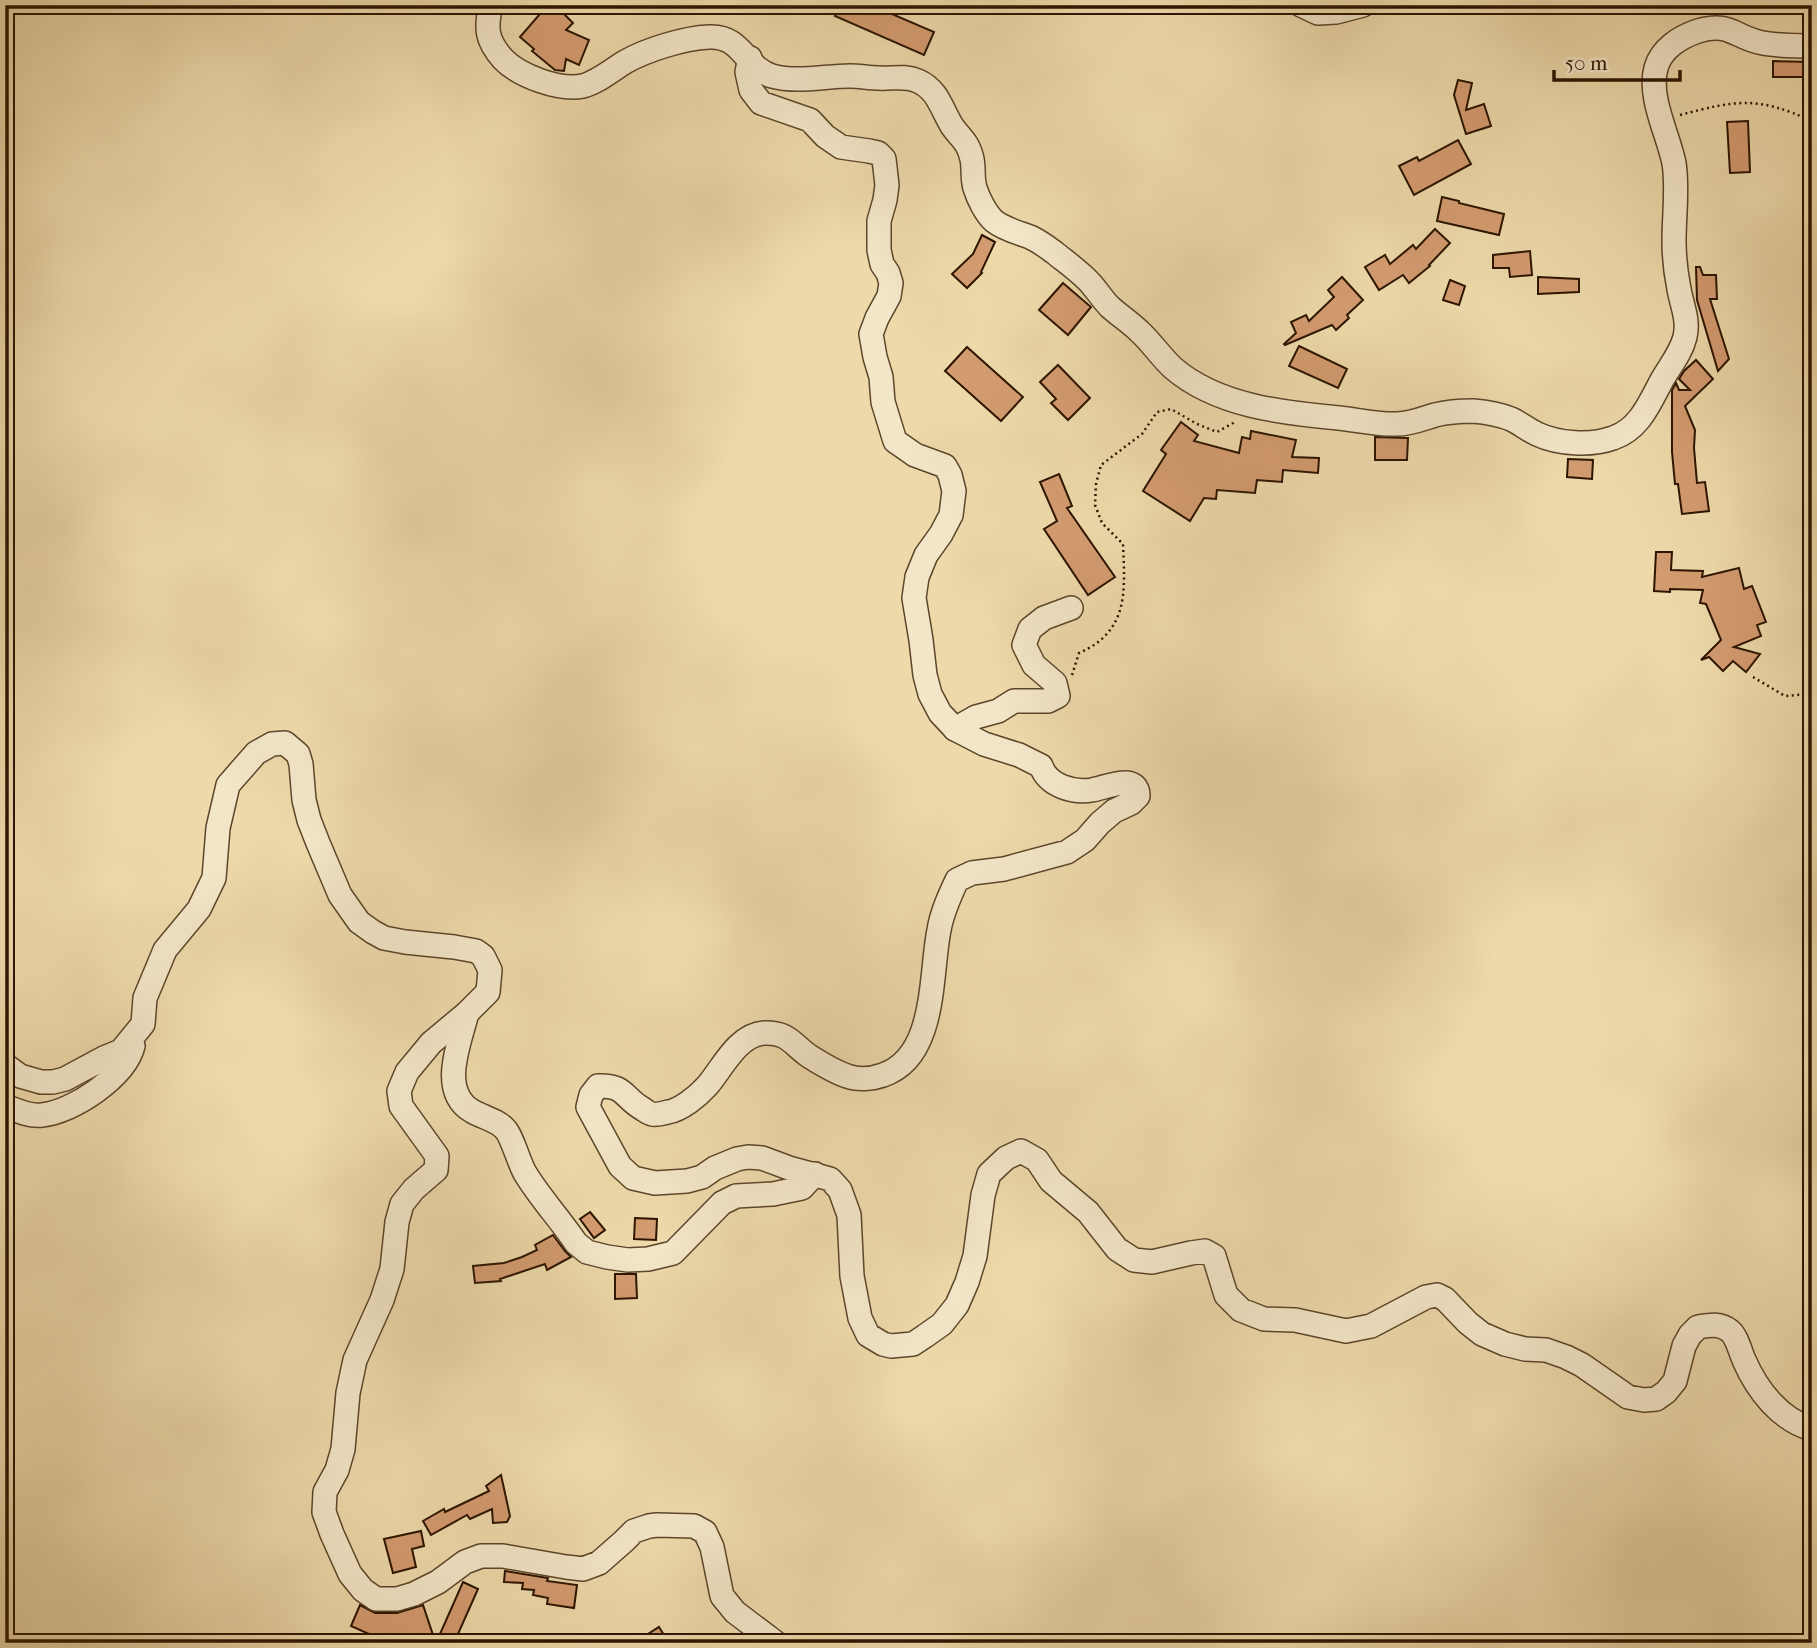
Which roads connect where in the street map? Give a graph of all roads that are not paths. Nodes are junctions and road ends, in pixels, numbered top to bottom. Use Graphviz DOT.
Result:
graph roads {
  1 [pos="491,5"];
  2 [pos="1301,5"];
  3 [pos="1363,5"];
  4 [pos="1812,46"];
  5 [pos="750,58"];
  6 [pos="1071,608"];
  7 [pos="955,729"];
  8 [pos="467,1013"];
  9 [pos="134,1036"];
  10 [pos="5,1065"];
  11 [pos="5,1106"];
  12 [pos="815,1174"];
  13 [pos="1812,1430"];
  14 [pos="776,1643"];
  1 -- 5 [label="street"];
  2 -- 3 [label="street"];
  4 -- 5 [label="street"];
  5 -- 7 [label="street"];
  6 -- 7 [label="street"];
  7 -- 12 [label="street"];
  8 -- 9 [label="street"];
  8 -- 12 [label="street"];
  8 -- 14 [label="street"];
  9 -- 10 [label="street"];
  9 -- 11 [label="street"];
  12 -- 13 [label="street"];
}
